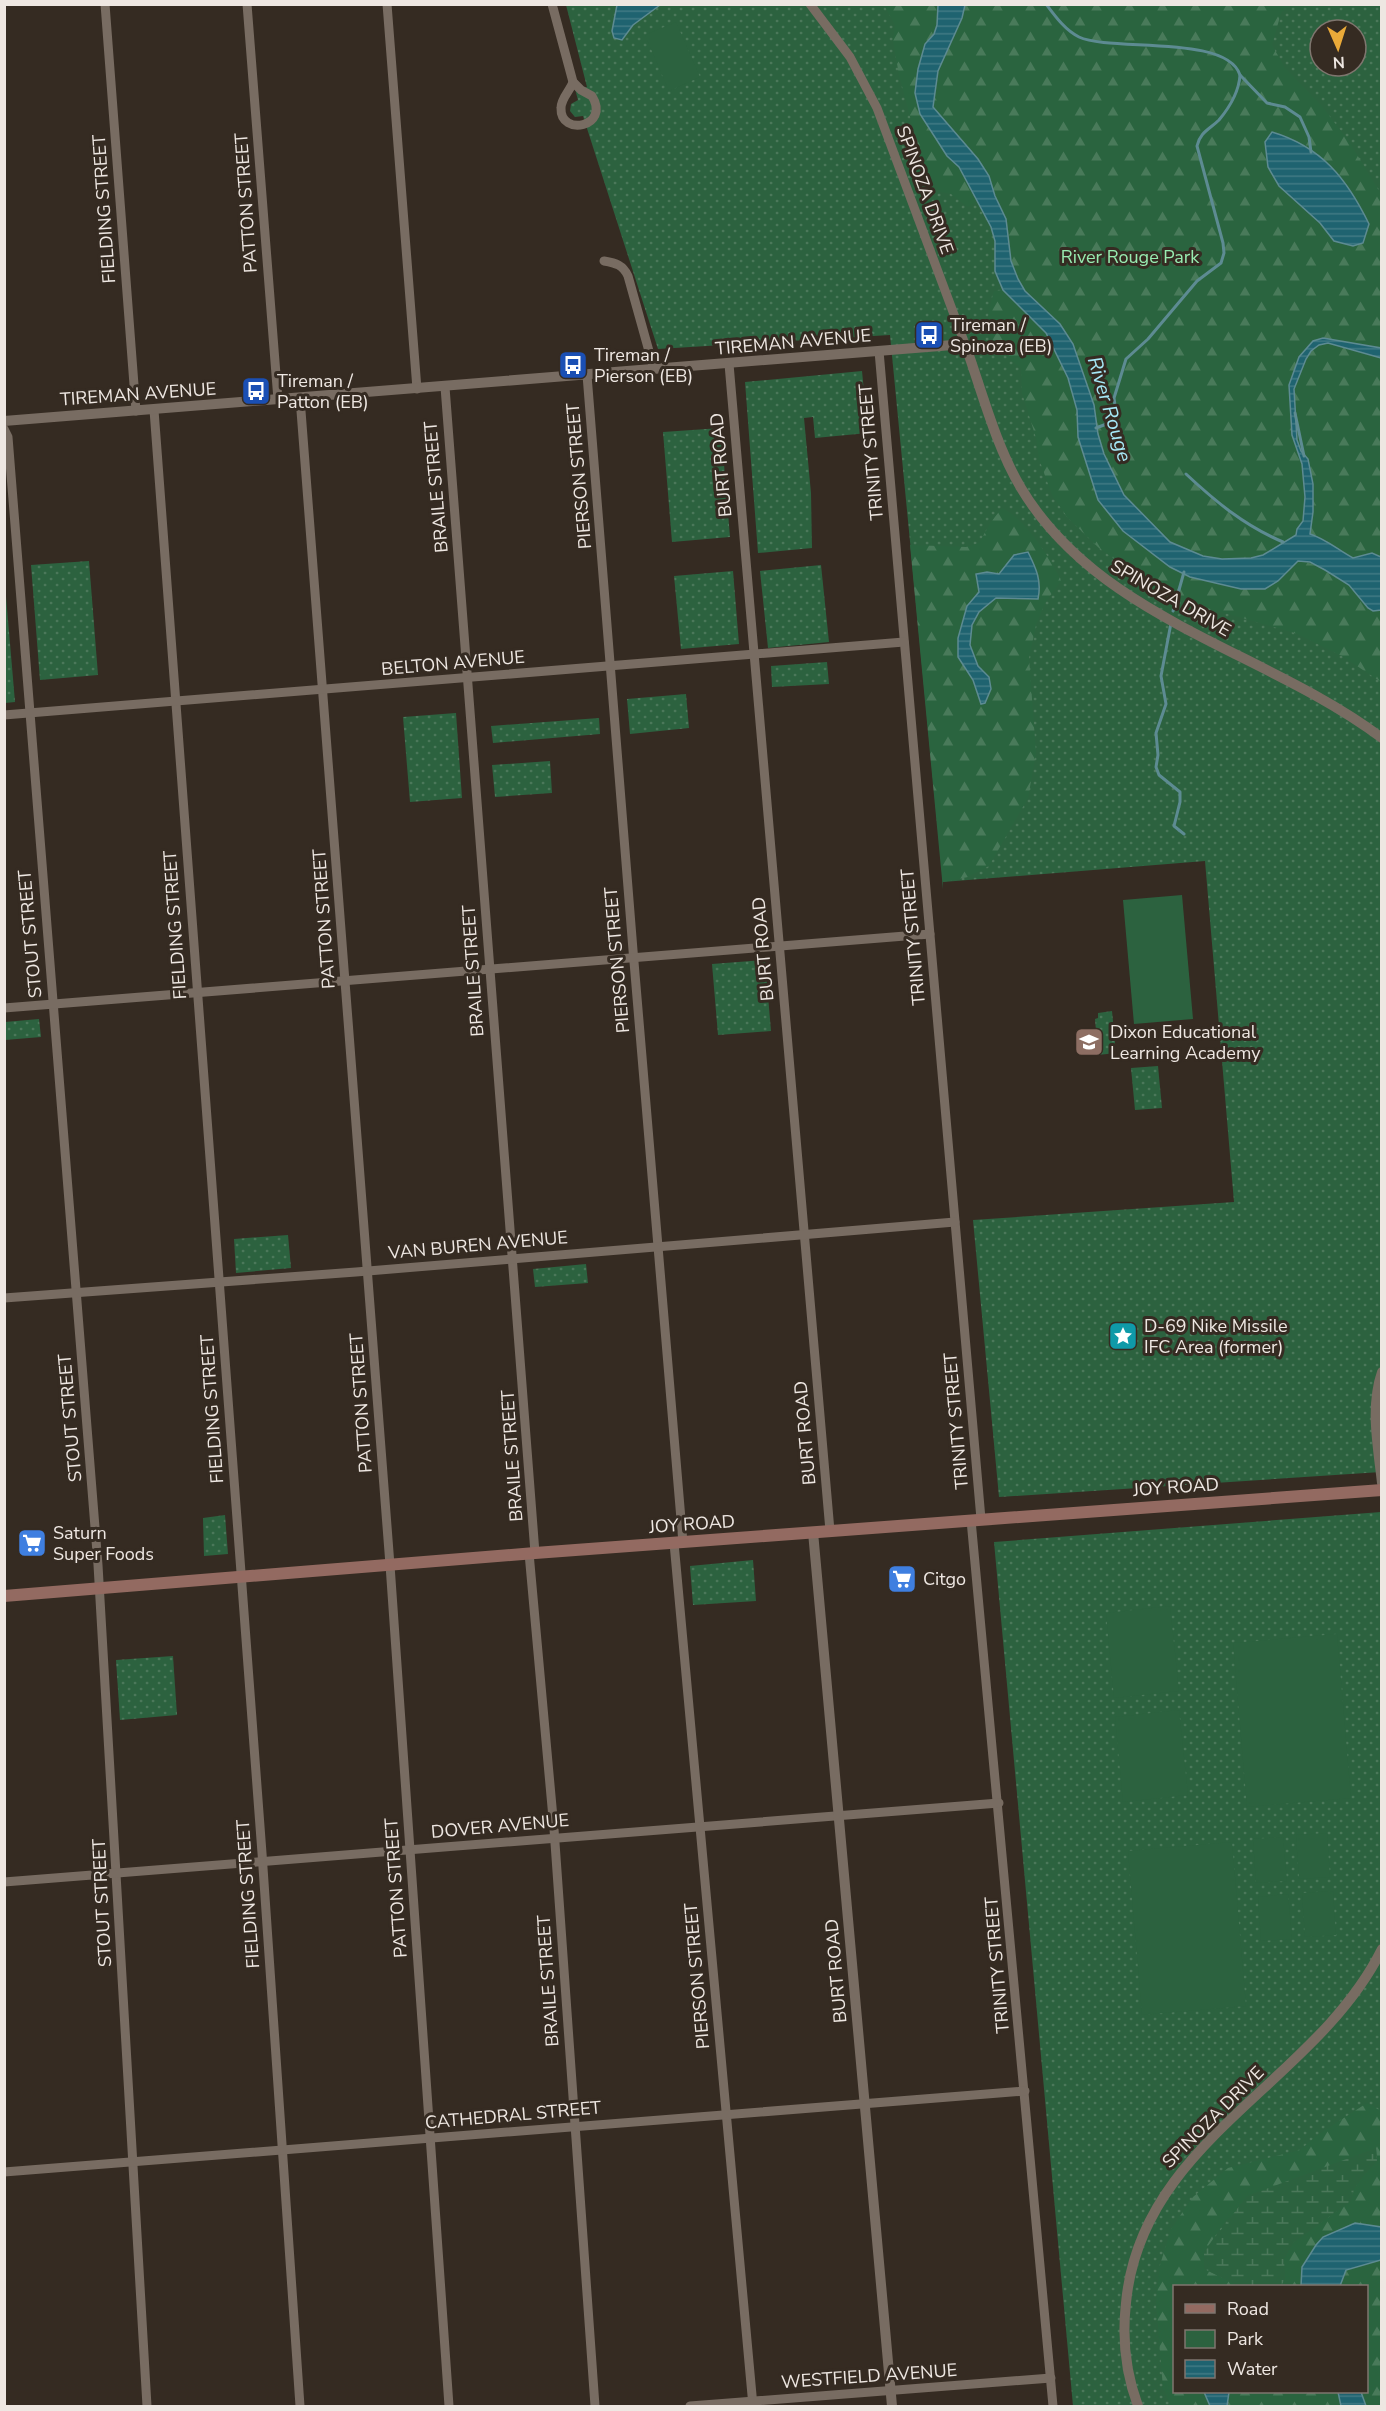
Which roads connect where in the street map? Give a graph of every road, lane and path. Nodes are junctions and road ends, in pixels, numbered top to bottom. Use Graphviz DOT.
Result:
graph roads {
  1 [pos="105,4"];
  2 [pos="247,4"];
  3 [pos="387,4"];
  4 [pos="552,4"];
  5 [pos="810,4"];
  6 [pos="573,82"];
  7 [pos="604,261"];
  8 [pos="965,344"];
  9 [pos="879,351"];
  10 [pos="729,364"];
  11 [pos="654,369"];
  12 [pos="587,375"];
  13 [pos="445,387"];
  14 [pos="417,389"];
  15 [pos="300,398"];
  16 [pos="278,400"];
  17 [pos="154,410"];
  18 [pos="136,411"];
  19 [pos="4,421"];
  20 [pos="4,429"];
  21 [pos="904,642"];
  22 [pos="754,654"];
  23 [pos="611,666"];
  24 [pos="468,678"];
  25 [pos="323,690"];
  26 [pos="174,701"];
  27 [pos="29,713"];
  28 [pos="4,715"];
  29 [pos="1382,738"];
  30 [pos="930,934"];
  31 [pos="780,947"];
  32 [pos="633,958"];
  33 [pos="489,970"];
  34 [pos="345,982"];
  35 [pos="197,993"];
  36 [pos="53,1004"];
  37 [pos="4,1008"];
  38 [pos="955,1222"];
  39 [pos="805,1234"];
  40 [pos="658,1247"];
  41 [pos="513,1259"];
  42 [pos="367,1270"];
  43 [pos="219,1282"];
  44 [pos="77,1293"];
  45 [pos="4,1298"];
  46 [pos="1382,1372"];
  47 [pos="1382,1483"];
  48 [pos="1382,1490"];
  49 [pos="976,1520"];
  50 [pos="830,1531"];
  51 [pos="813,1532"];
  52 [pos="679,1543"];
  53 [pos="532,1553"];
  54 [pos="390,1565"];
  55 [pos="242,1576"];
  56 [pos="100,1588"];
  57 [pos="4,1596"];
  58 [pos="999,1803"];
  59 [pos="839,1815"];
  60 [pos="701,1827"];
  61 [pos="555,1838"];
  62 [pos="410,1850"];
  63 [pos="262,1861"];
  64 [pos="117,1873"];
  65 [pos="4,1882"];
  66 [pos="1382,1949"];
  67 [pos="1025,2091"];
  68 [pos="865,2103"];
  69 [pos="727,2114"];
  70 [pos="576,2126"];
  71 [pos="430,2138"];
  72 [pos="282,2149"];
  73 [pos="134,2161"];
  74 [pos="4,2172"];
  75 [pos="1051,2378"];
  76 [pos="891,2391"];
  77 [pos="753,2404"];
  78 [pos="147,2406"];
  79 [pos="300,2406"];
  80 [pos="449,2406"];
  81 [pos="595,2406"];
  82 [pos="690,2406"];
  83 [pos="892,2406"];
  84 [pos="1053,2406"];
  85 [pos="1138,2406"];
  1 -- 18 [label="street, FIELDING STREET"];
  2 -- 16 [label="street, PATTON STREET"];
  3 -- 14 [label="street"];
  4 -- 6 [label="street"];
  5 -- 8 [label="street, SPINOZA DRIVE"];
  6 -- 6 [label="street"];
  7 -- 11 [label="street"];
  8 -- 9 [label="street, TIREMAN AVENUE"];
  8 -- 29 [label="street, SPINOZA DRIVE"];
  9 -- 10 [label="street, TIREMAN AVENUE"];
  9 -- 21 [label="street, TRINITY STREET"];
  10 -- 11 [label="street, TIREMAN AVENUE"];
  10 -- 22 [label="street, BURT ROAD"];
  11 -- 12 [label="street, TIREMAN AVENUE"];
  12 -- 13 [label="street, TIREMAN AVENUE"];
  12 -- 23 [label="street, PIERSON STREET"];
  13 -- 14 [label="street, TIREMAN AVENUE"];
  13 -- 24 [label="street, BRAILE STREET"];
  14 -- 15 [label="street, TIREMAN AVENUE"];
  15 -- 16 [label="street, TIREMAN AVENUE"];
  15 -- 25 [label="street, PATTON STREET"];
  16 -- 17 [label="street, TIREMAN AVENUE"];
  17 -- 18 [label="street, TIREMAN AVENUE"];
  17 -- 26 [label="street, FIELDING STREET"];
  18 -- 19 [label="street, TIREMAN AVENUE"];
  20 -- 27 [label="street, STOUT STREET"];
  21 -- 22 [label="street, BELTON AVENUE"];
  21 -- 30 [label="street, TRINITY STREET"];
  22 -- 23 [label="street, BELTON AVENUE"];
  22 -- 31 [label="street, BURT ROAD"];
  23 -- 24 [label="street, BELTON AVENUE"];
  23 -- 32 [label="street, PIERSON STREET"];
  24 -- 25 [label="street, BELTON AVENUE"];
  24 -- 33 [label="street, BRAILE STREET"];
  25 -- 26 [label="street, BELTON AVENUE"];
  25 -- 34 [label="street, PATTON STREET"];
  26 -- 27 [label="street, BELTON AVENUE"];
  26 -- 35 [label="street, FIELDING STREET"];
  27 -- 28 [label="street, BELTON AVENUE"];
  27 -- 36 [label="street, STOUT STREET"];
  30 -- 31 [label="street"];
  30 -- 38 [label="street, TRINITY STREET"];
  31 -- 32 [label="street"];
  31 -- 39 [label="street, BURT ROAD"];
  32 -- 33 [label="street"];
  32 -- 40 [label="street, PIERSON STREET"];
  33 -- 34 [label="street"];
  33 -- 41 [label="street, BRAILE STREET"];
  34 -- 35 [label="street"];
  34 -- 42 [label="street, PATTON STREET"];
  35 -- 36 [label="street"];
  35 -- 43 [label="street, FIELDING STREET"];
  36 -- 37 [label="street"];
  36 -- 44 [label="street, STOUT STREET"];
  38 -- 39 [label="street, VAN BUREN AVENUE"];
  38 -- 49 [label="street, TRINITY STREET"];
  39 -- 40 [label="street, VAN BUREN AVENUE"];
  39 -- 50 [label="street, BURT ROAD"];
  40 -- 41 [label="street, VAN BUREN AVENUE"];
  40 -- 52 [label="street, PIERSON STREET"];
  41 -- 42 [label="street, VAN BUREN AVENUE"];
  41 -- 53 [label="street, BRAILE STREET"];
  42 -- 43 [label="street, VAN BUREN AVENUE"];
  42 -- 54 [label="street, PATTON STREET"];
  43 -- 44 [label="street, VAN BUREN AVENUE"];
  43 -- 55 [label="street, FIELDING STREET"];
  44 -- 45 [label="street, VAN BUREN AVENUE"];
  44 -- 56 [label="street, STOUT STREET"];
  46 -- 47 [label="street"];
  48 -- 49 [label="main road, JOY ROAD"];
  49 -- 50 [label="main road, JOY ROAD"];
  49 -- 58 [label="street, TRINITY STREET"];
  50 -- 51 [label="main road, JOY ROAD"];
  51 -- 52 [label="main road, JOY ROAD"];
  51 -- 59 [label="street, BURT ROAD"];
  52 -- 53 [label="main road, JOY ROAD"];
  52 -- 60 [label="street, PIERSON STREET"];
  53 -- 54 [label="main road, JOY ROAD"];
  53 -- 61 [label="street, BRAILE STREET"];
  54 -- 55 [label="main road, JOY ROAD"];
  54 -- 62 [label="street, PATTON STREET"];
  55 -- 56 [label="main road, JOY ROAD"];
  55 -- 63 [label="street, FIELDING STREET"];
  56 -- 57 [label="main road, JOY ROAD"];
  56 -- 64 [label="street, STOUT STREET"];
  58 -- 59 [label="street, DOVER AVENUE"];
  58 -- 67 [label="street, TRINITY STREET"];
  59 -- 60 [label="street, DOVER AVENUE"];
  59 -- 68 [label="street, BURT ROAD"];
  60 -- 61 [label="street, DOVER AVENUE"];
  60 -- 69 [label="street, PIERSON STREET"];
  61 -- 62 [label="street, DOVER AVENUE"];
  61 -- 70 [label="street, BRAILE STREET"];
  62 -- 63 [label="street, DOVER AVENUE"];
  62 -- 71 [label="street, PATTON STREET"];
  63 -- 64 [label="street, DOVER AVENUE"];
  63 -- 72 [label="street, FIELDING STREET"];
  64 -- 65 [label="street, DOVER AVENUE"];
  64 -- 73 [label="street, STOUT STREET"];
  66 -- 85 [label="street, SPINOZA DRIVE"];
  67 -- 68 [label="street, CATHEDRAL STREET"];
  67 -- 75 [label="street, TRINITY STREET"];
  68 -- 69 [label="street, CATHEDRAL STREET"];
  68 -- 76 [label="street, BURT ROAD"];
  69 -- 70 [label="street, CATHEDRAL STREET"];
  69 -- 77 [label="street, PIERSON STREET"];
  70 -- 71 [label="street, CATHEDRAL STREET"];
  70 -- 81 [label="street, BRAILE STREET"];
  71 -- 72 [label="street, CATHEDRAL STREET"];
  71 -- 80 [label="street, PATTON STREET"];
  72 -- 73 [label="street, CATHEDRAL STREET"];
  72 -- 79 [label="street, FIELDING STREET"];
  73 -- 74 [label="street, CATHEDRAL STREET"];
  73 -- 78 [label="street, STOUT STREET"];
  75 -- 76 [label="street, WESTFIELD AVENUE"];
  75 -- 84 [label="street, TRINITY STREET"];
  76 -- 77 [label="street, WESTFIELD AVENUE"];
  76 -- 83 [label="street, BURT ROAD"];
  77 -- 82 [label="street, WESTFIELD AVENUE"];
}
